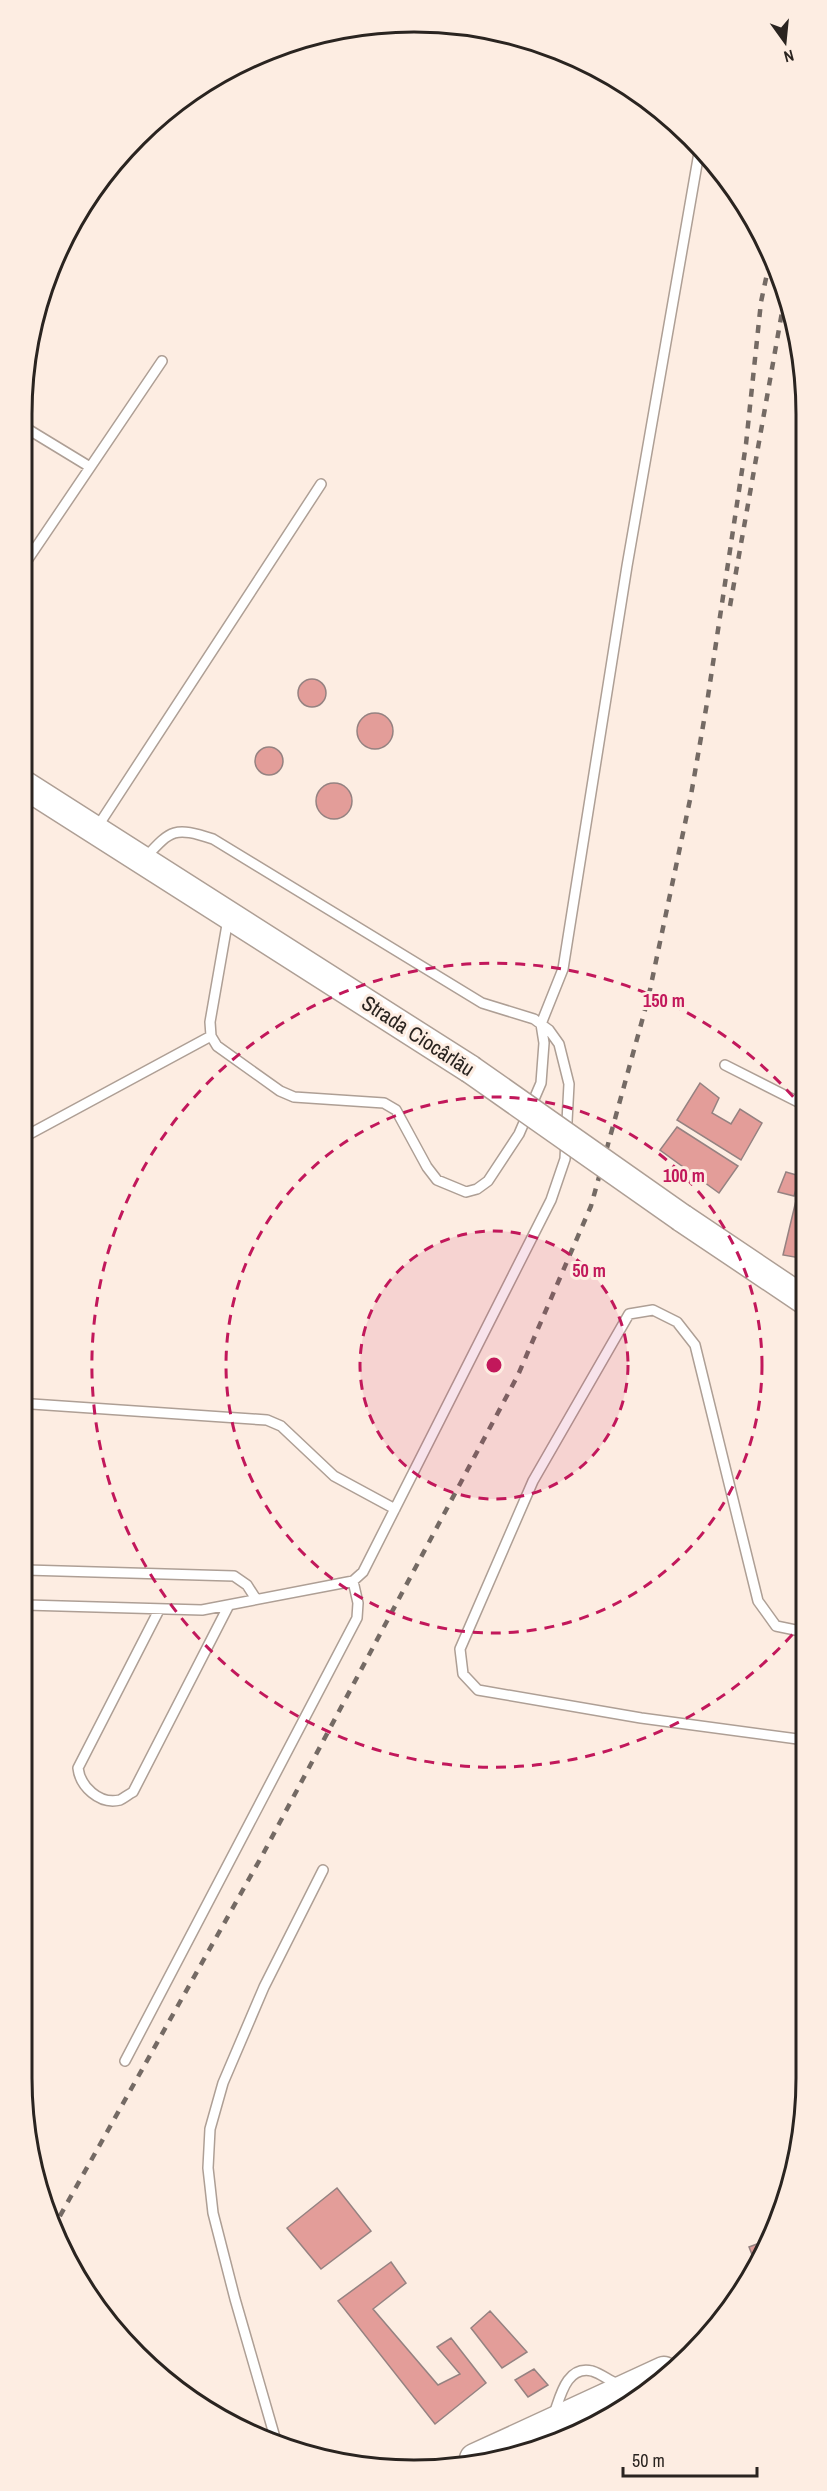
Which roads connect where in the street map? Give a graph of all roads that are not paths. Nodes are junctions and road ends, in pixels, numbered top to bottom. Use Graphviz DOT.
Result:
graph roads {
  1 [pos="698,159"];
  2 [pos="162,361"];
  3 [pos="31,431"];
  4 [pos="90,467"];
  5 [pos="321,484"];
  6 [pos="31,555"];
  7 [pos="31,789"];
  8 [pos="94,831"];
  9 [pos="142,861"];
  10 [pos="229,916"];
  11 [pos="541,1024"];
  12 [pos="211,1036"];
  13 [pos="725,1065"];
  14 [pos="796,1101"];
  15 [pos="31,1133"];
  16 [pos="796,1295"];
  17 [pos="32,1404"];
  18 [pos="395,1509"];
  19 [pos="31,1570"];
  20 [pos="353,1581"];
  21 [pos="256,1599"];
  22 [pos="31,1605"];
  23 [pos="229,1605"];
  24 [pos="159,1610"];
  25 [pos="796,1630"];
  26 [pos="796,1739"];
  27 [pos="323,1870"];
  28 [pos="125,2061"];
  29 [pos="647,2380"];
  30 [pos="274,2433"];
  31 [pos="493,2451"];
  1 -- 11 [label="lane"];
  2 -- 4 [label="lane"];
  3 -- 4 [label="lane"];
  4 -- 6 [label="lane"];
  5 -- 8 [label="lane"];
  7 -- 8 [label="main road, Strada Ciocârlău"];
  8 -- 9 [label="main road, Strada Ciocârlău"];
  9 -- 10 [label="main road, Strada Ciocârlău"];
  9 -- 11 [label="lane"];
  10 -- 12 [label="lane"];
  10 -- 16 [label="main road, Strada Ciocârlău, bridge"];
  11 -- 12 [label="lane"];
  11 -- 18 [label="lane"];
  12 -- 15 [label="lane"];
  13 -- 14 [label="lane"];
  17 -- 18 [label="lane"];
  18 -- 20 [label="lane"];
  19 -- 21 [label="lane"];
  20 -- 21 [label="lane"];
  20 -- 28 [label="lane"];
  21 -- 23 [label="lane"];
  22 -- 24 [label="lane"];
  23 -- 24 [label="lane"];
  23 -- 24 [label="lane"];
  25 -- 26 [label="lane"];
  27 -- 30 [label="lane"];
  29 -- 31 [label="main road"];
}
